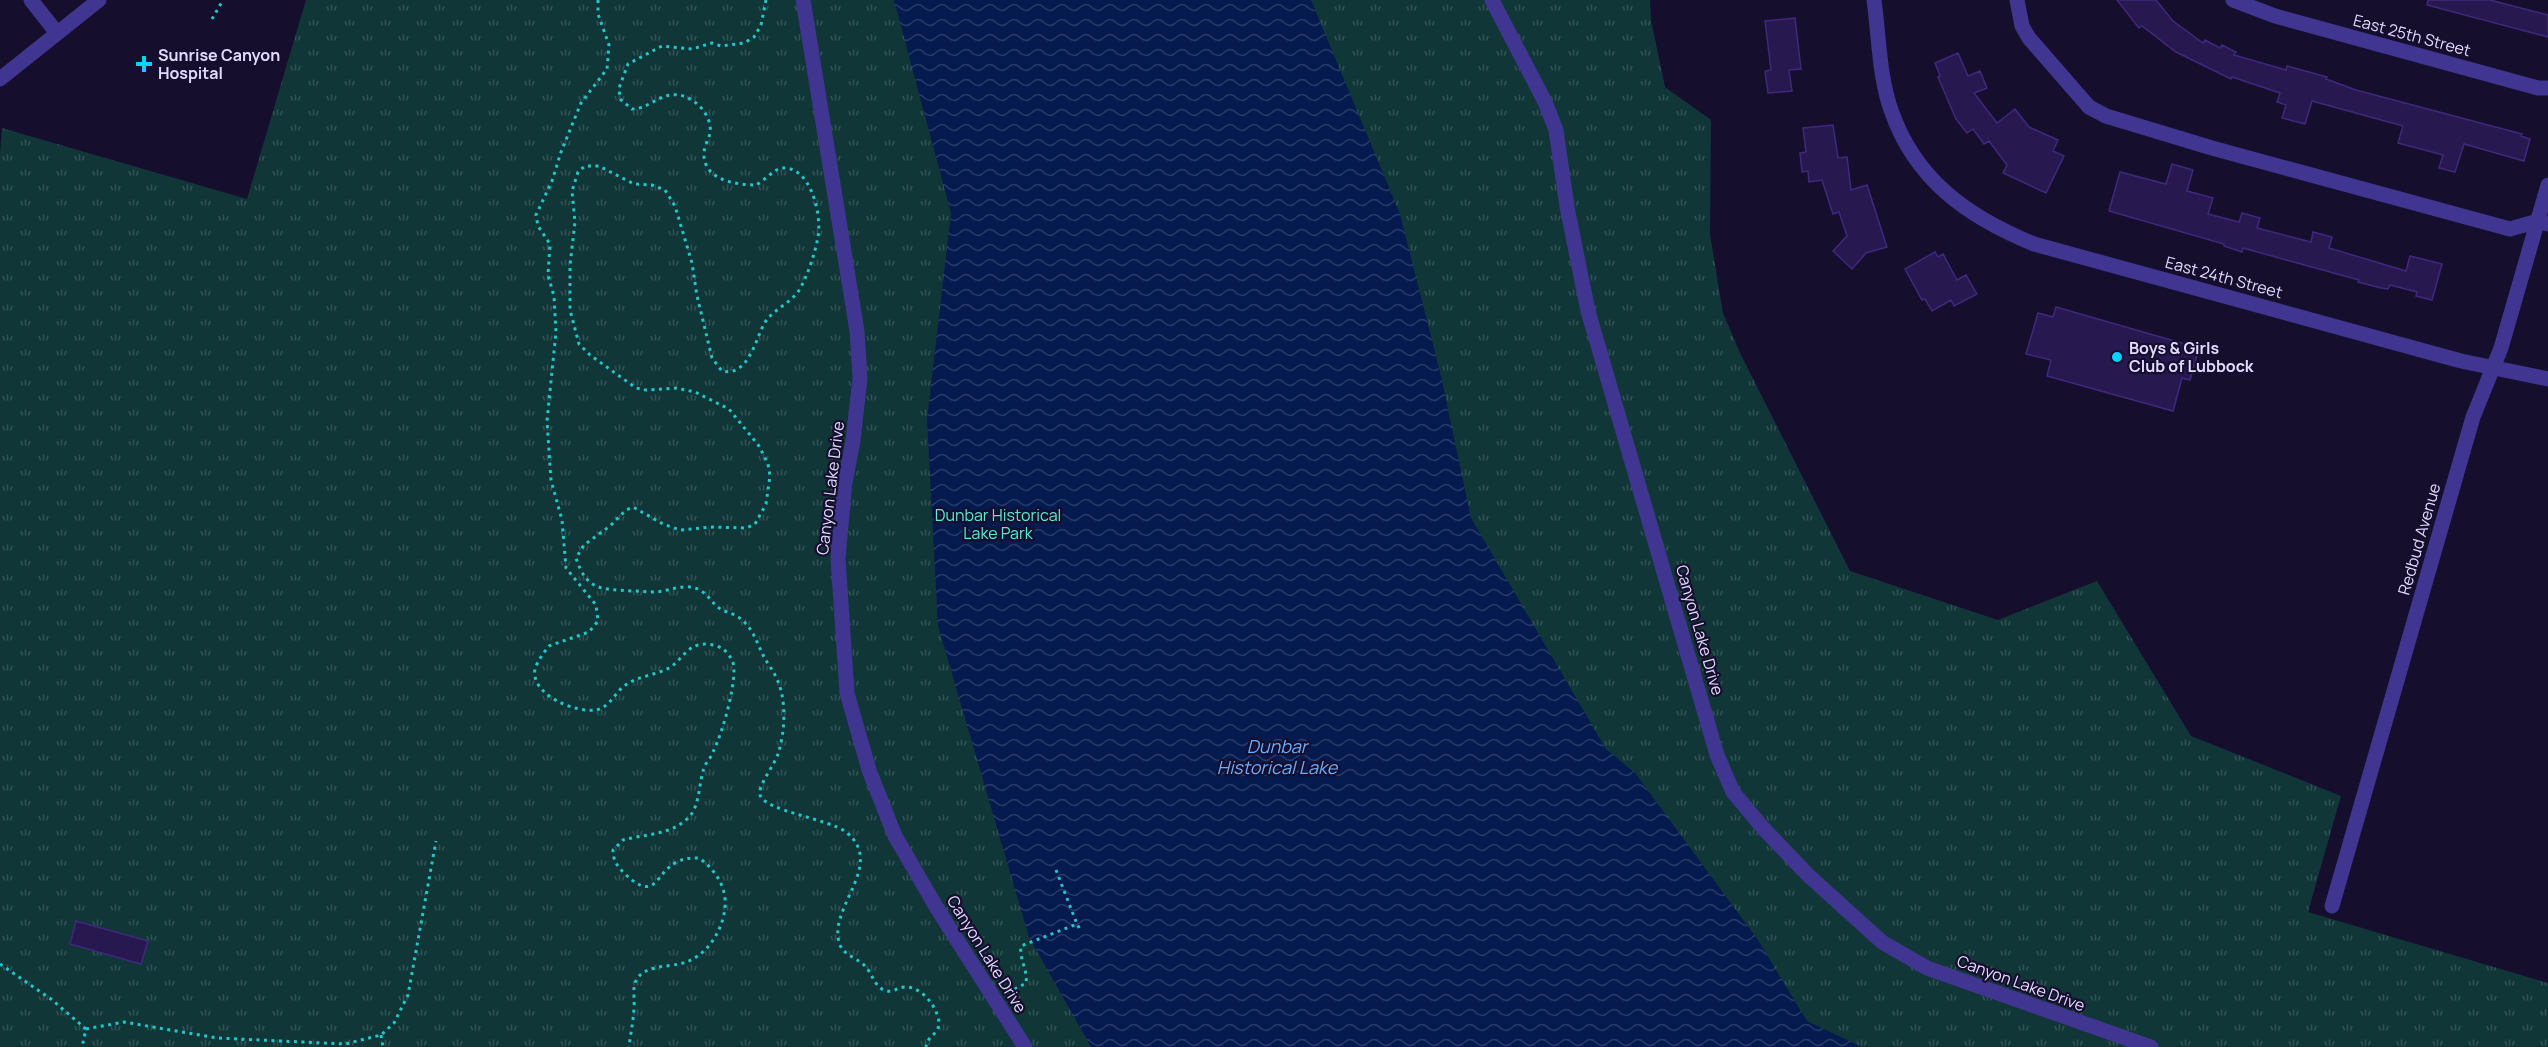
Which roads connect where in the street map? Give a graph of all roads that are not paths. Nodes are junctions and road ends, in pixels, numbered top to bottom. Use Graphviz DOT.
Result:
graph roads {
  1 [pos="31,0"];
  2 [pos="99,0"];
  3 [pos="803,0"];
  4 [pos="1492,0"];
  5 [pos="1874,0"];
  6 [pos="2016,0"];
  7 [pos="2233,0"];
  8 [pos="57,33"];
  9 [pos="0,79"];
  10 [pos="2548,88"];
  11 [pos="2548,185"];
  12 [pos="2543,223"];
  13 [pos="2493,367"];
  14 [pos="2548,379"];
  15 [pos="2332,906"];
  16 [pos="1025,1047"];
  17 [pos="2151,1047"];
  1 -- 8 [label="street"];
  2 -- 8 [label="street"];
  3 -- 16 [label="street, Canyon Lake Drive"];
  4 -- 17 [label="street, Canyon Lake Drive"];
  5 -- 13 [label="street, East 24th Street"];
  6 -- 12 [label="street"];
  7 -- 10 [label="street, East 25th Street"];
  8 -- 9 [label="street"];
  11 -- 12 [label="street, Redbud Avenue"];
  12 -- 13 [label="street, Redbud Avenue"];
  13 -- 14 [label="street, East 24th Street"];
  13 -- 15 [label="street, Redbud Avenue"];
}
